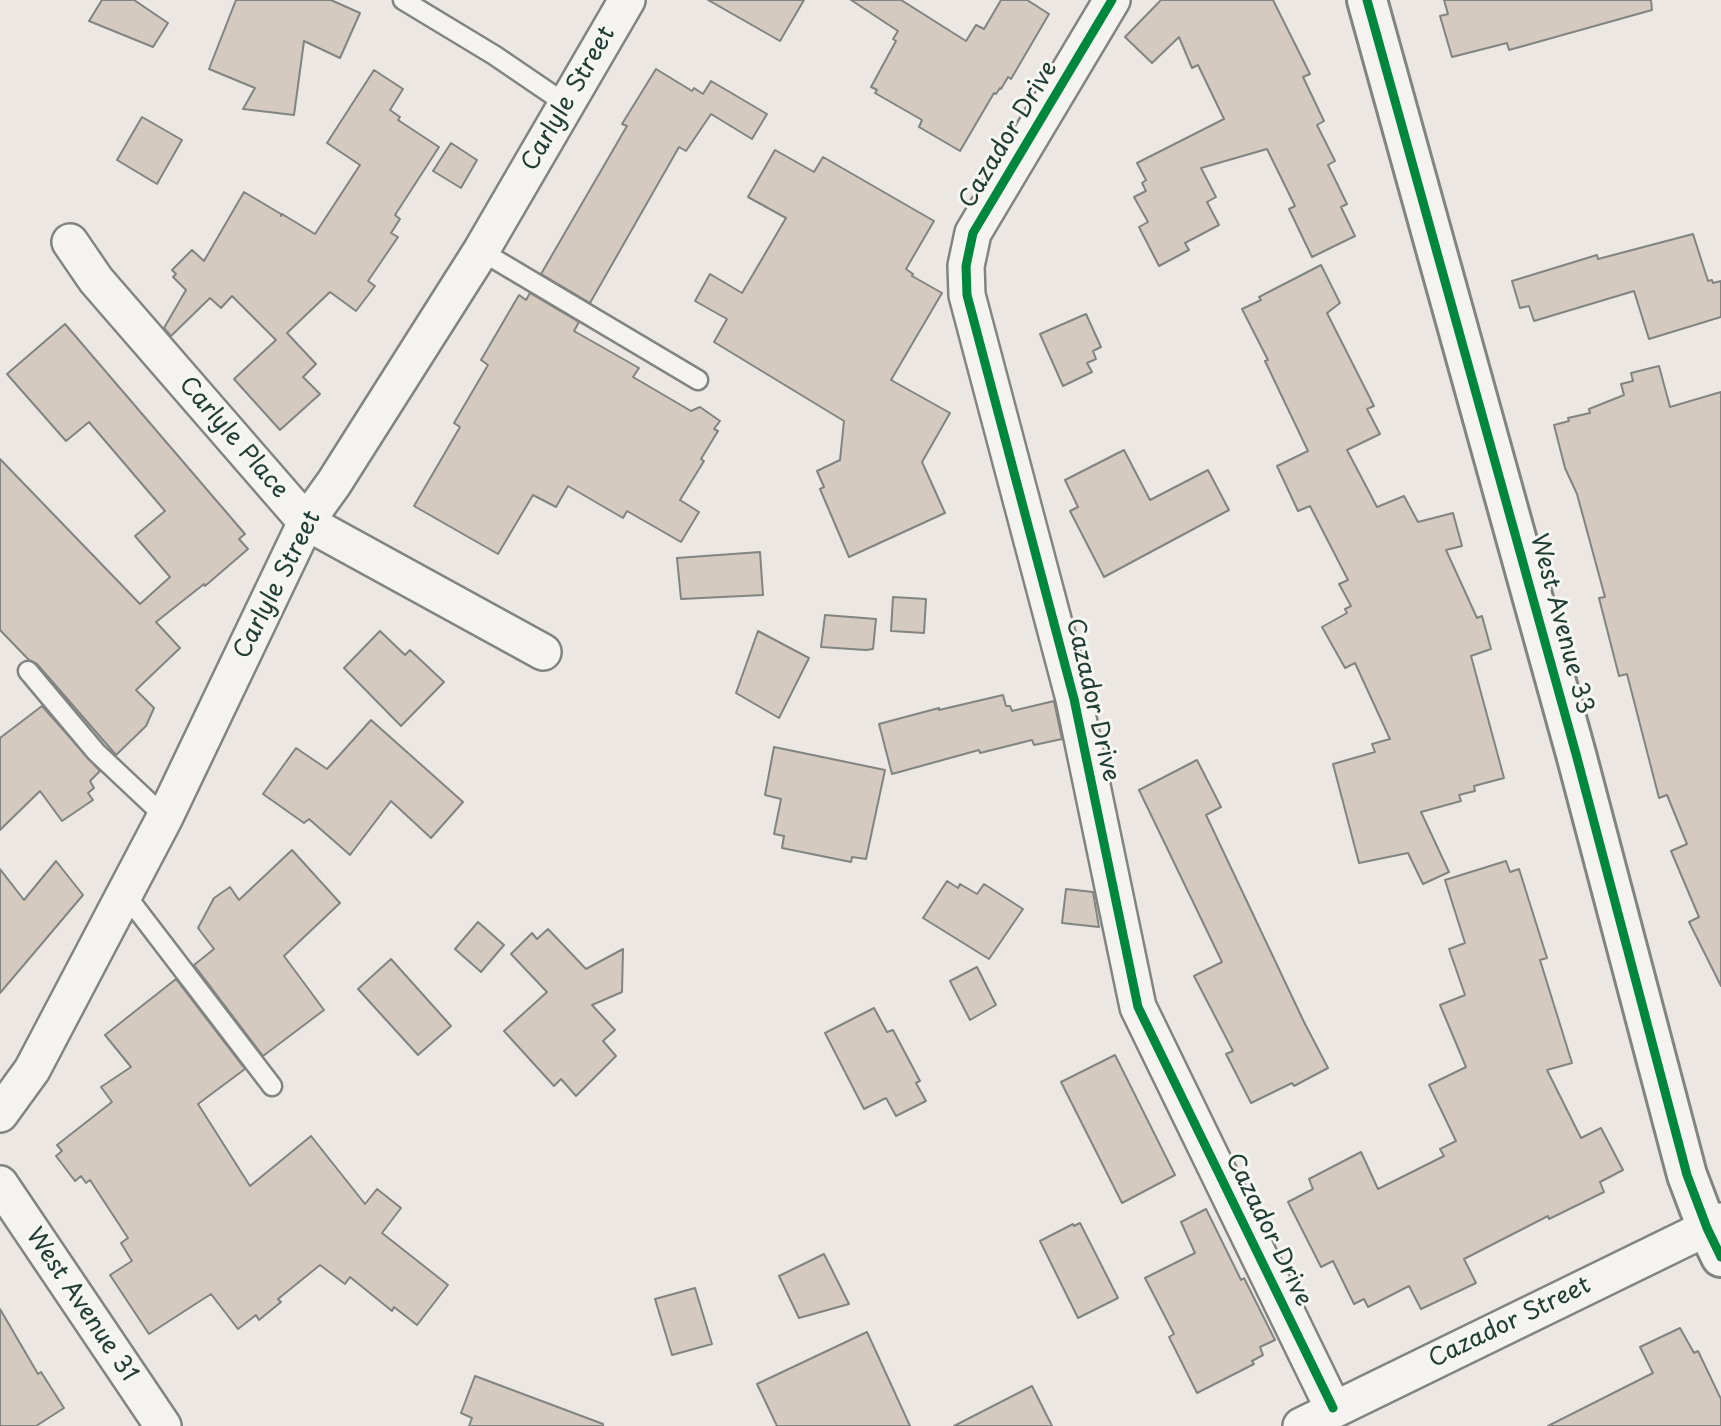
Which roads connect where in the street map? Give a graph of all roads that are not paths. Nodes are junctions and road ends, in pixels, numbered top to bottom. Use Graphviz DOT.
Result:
graph roads {
  1 [pos="403,0"];
  2 [pos="627,0"];
  3 [pos="1112,0"];
  4 [pos="1367,0"];
  5 [pos="566,104"];
  6 [pos="70,242"];
  7 [pos="481,251"];
  8 [pos="698,380"];
  9 [pos="306,522"];
  10 [pos="543,652"];
  11 [pos="28,671"];
  12 [pos="164,817"];
  13 [pos="125,894"];
  14 [pos="272,1086"];
  15 [pos="0,1114"];
  16 [pos="0,1184"];
  17 [pos="1716,1235"];
  18 [pos="1333,1408"];
  19 [pos="163,1426"];
  20 [pos="1301,1426"];
  1 -- 5 [label="lane"];
  2 -- 5 [label="street, Carlyle Street"];
  3 -- 18 [label="street, Cazador Drive"];
  4 -- 17 [label="street, West Avenue 33"];
  5 -- 7 [label="street, Carlyle Street"];
  6 -- 9 [label="street, Carlyle Place"];
  7 -- 8 [label="lane"];
  7 -- 9 [label="street, Carlyle Street"];
  9 -- 10 [label="street, Carlyle Place"];
  9 -- 12 [label="street, Carlyle Street"];
  11 -- 12 [label="lane"];
  12 -- 13 [label="street, Carlyle Street"];
  13 -- 14 [label="lane"];
  13 -- 15 [label="street, Carlyle Street"];
  16 -- 19 [label="street, West Avenue 31"];
  17 -- 18 [label="street, Cazador Street"];
  18 -- 20 [label="street, Cazador Street"];
}
